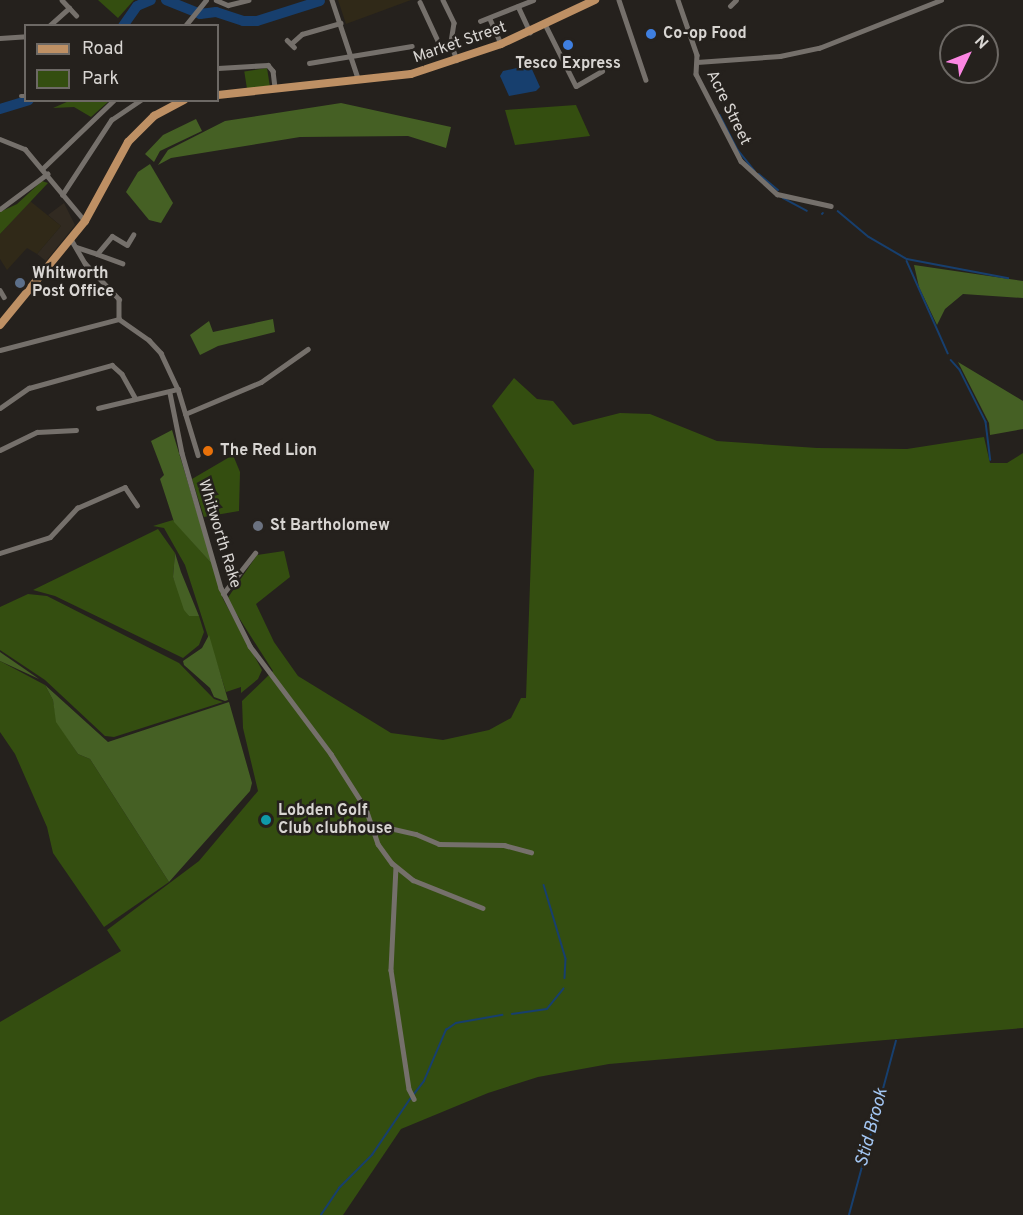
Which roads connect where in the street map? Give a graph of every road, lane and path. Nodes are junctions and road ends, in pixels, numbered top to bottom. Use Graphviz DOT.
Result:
graph roads {
  1 [pos="62,0"];
  2 [pos="206,0"];
  3 [pos="216,0"];
  4 [pos="248,0"];
  5 [pos="332,0"];
  6 [pos="443,0"];
  7 [pos="533,0"];
  8 [pos="595,0"];
  9 [pos="619,0"];
  10 [pos="678,0"];
  11 [pos="736,0"];
  12 [pos="941,0"];
  13 [pos="420,2"];
  14 [pos="518,6"];
  15 [pos="730,6"];
  16 [pos="69,8"];
  17 [pos="76,15"];
  18 [pos="490,19"];
  19 [pos="480,21"];
  20 [pos="340,23"];
  21 [pos="51,24"];
  22 [pos="186,24"];
  23 [pos="545,24"];
  24 [pos="530,32"];
  25 [pos="24,36"];
  26 [pos="0,39"];
  27 [pos="291,44"];
  28 [pos="501,44"];
  29 [pos="412,46"];
  30 [pos="452,47"];
  31 [pos="350,54"];
  32 [pos="458,60"];
  33 [pos="697,62"];
  34 [pos="309,63"];
  35 [pos="219,68"];
  36 [pos="602,70"];
  37 [pos="358,78"];
  38 [pos="646,80"];
  39 [pos="275,88"];
  40 [pos="219,95"];
  41 [pos="112,102"];
  42 [pos="138,102"];
  43 [pos="180,102"];
  44 [pos="0,139"];
  45 [pos="43,168"];
  46 [pos="47,174"];
  47 [pos="62,195"];
  48 [pos="831,206"];
  49 [pos="0,209"];
  50 [pos="85,220"];
  51 [pos="133,235"];
  52 [pos="71,239"];
  53 [pos="76,247"];
  54 [pos="97,254"];
  55 [pos="122,263"];
  56 [pos="0,290"];
  57 [pos="4,297"];
  58 [pos="119,319"];
  59 [pos="0,325"];
  60 [pos="308,349"];
  61 [pos="0,350"];
  62 [pos="178,388"];
  63 [pos="170,393"];
  64 [pos="135,397"];
  65 [pos="0,408"];
  66 [pos="98,408"];
  67 [pos="185,414"];
  68 [pos="76,430"];
  69 [pos="0,450"];
  70 [pos="198,455"];
  71 [pos="137,505"];
  72 [pos="0,553"];
  73 [pos="255,553"];
  74 [pos="223,594"];
  75 [pos="372,824"];
  76 [pos="531,852"];
  77 [pos="396,867"];
  78 [pos="483,908"];
  79 [pos="414,1099"];
  1 -- 16 [label="street"];
  2 -- 22 [label="street"];
  3 -- 4 [label="street"];
  5 -- 20 [label="street"];
  6 -- 30 [label="street"];
  7 -- 14 [label="street"];
  8 -- 23 [label="main road, Market Street"];
  9 -- 38 [label="street"];
  10 -- 33 [label="street, Acre Street"];
  11 -- 15 [label="street"];
  12 -- 33 [label="street"];
  13 -- 30 [label="street"];
  14 -- 18 [label="street"];
  14 -- 24 [label="street"];
  16 -- 17 [label="street"];
  16 -- 21 [label="street"];
  18 -- 19 [label="street"];
  18 -- 28 [label="street"];
  20 -- 27 [label="street"];
  20 -- 31 [label="street"];
  23 -- 24 [label="main road, Market Street"];
  23 -- 36 [label="street"];
  24 -- 28 [label="main road, Market Street"];
  25 -- 26 [label="street"];
  28 -- 32 [label="main road, Market Street"];
  29 -- 31 [label="street"];
  30 -- 32 [label="street"];
  31 -- 34 [label="street"];
  31 -- 37 [label="street"];
  32 -- 37 [label="main road, Market Street"];
  33 -- 48 [label="street, Acre Street"];
  35 -- 39 [label="street"];
  37 -- 39 [label="main road, Market Street"];
  39 -- 40 [label="main road, Market Street"];
  41 -- 45 [label="street"];
  42 -- 47 [label="street"];
  43 -- 50 [label="main road"];
  44 -- 45 [label="street"];
  45 -- 46 [label="street"];
  46 -- 47 [label="street"];
  46 -- 49 [label="street"];
  47 -- 50 [label="street"];
  50 -- 52 [label="main road"];
  51 -- 54 [label="street"];
  52 -- 53 [label="street"];
  52 -- 59 [label="main road"];
  53 -- 54 [label="street"];
  53 -- 58 [label="street"];
  54 -- 55 [label="street"];
  56 -- 57 [label="street"];
  58 -- 61 [label="street"];
  58 -- 62 [label="street"];
  60 -- 67 [label="street"];
  62 -- 63 [label="street"];
  62 -- 67 [label="street"];
  63 -- 64 [label="street"];
  63 -- 74 [label="street, Whitworth Rake"];
  64 -- 65 [label="street"];
  64 -- 66 [label="street"];
  67 -- 70 [label="street"];
  68 -- 69 [label="street"];
  71 -- 72 [label="street"];
  73 -- 74 [label="street"];
  74 -- 75 [label="street, Whitworth Rake"];
  75 -- 76 [label="street"];
  75 -- 77 [label="street, Whitworth Rake"];
  77 -- 78 [label="street, Whitworth Rake"];
  77 -- 79 [label="street"];
}
